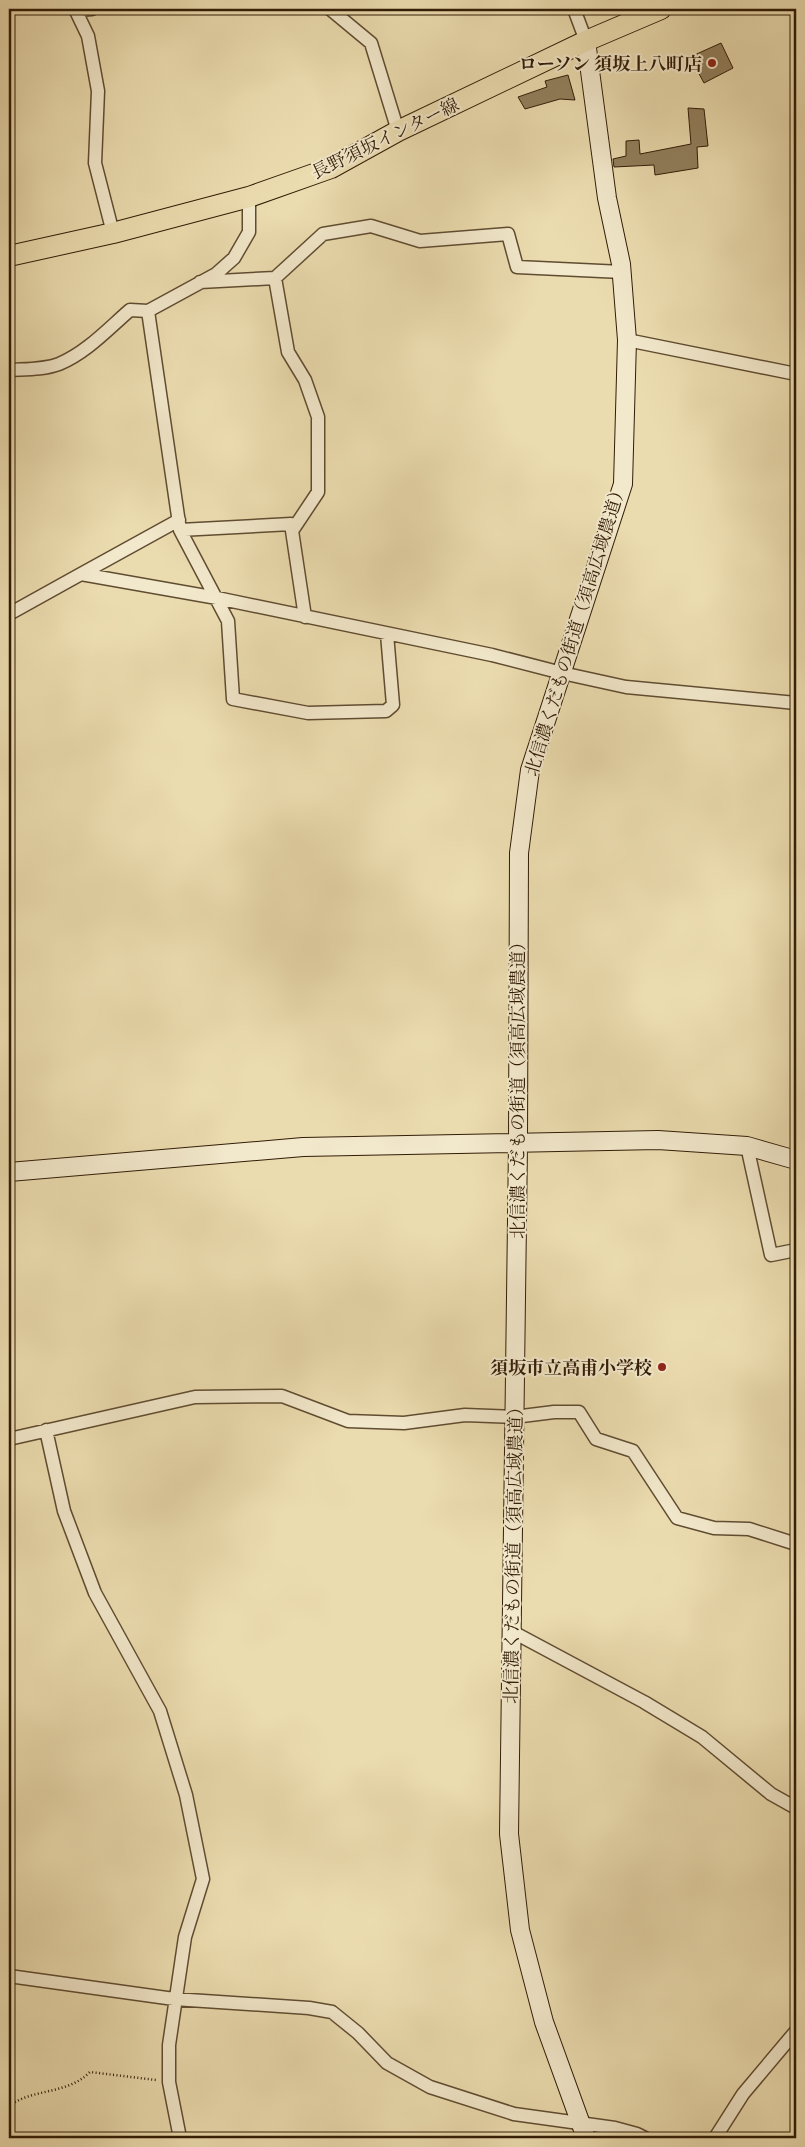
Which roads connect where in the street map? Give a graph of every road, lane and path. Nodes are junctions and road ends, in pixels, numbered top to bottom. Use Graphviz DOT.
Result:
graph roads {
  1 [pos="75,9"];
  2 [pos="92,9"];
  3 [pos="330,9"];
  4 [pos="574,9"];
  5 [pos="661,9"];
  6 [pos="586,41"];
  7 [pos="398,131"];
  8 [pos="249,197"];
  9 [pos="113,233"];
  10 [pos="9,256"];
  11 [pos="622,272"];
  12 [pos="274,278"];
  13 [pos="200,282"];
  14 [pos="148,311"];
  15 [pos="627,340"];
  16 [pos="9,370"];
  17 [pos="796,374"];
  18 [pos="180,525"];
  19 [pos="292,531"];
  20 [pos="81,574"];
  21 [pos="216,598"];
  22 [pos="9,614"];
  23 [pos="305,617"];
  24 [pos="387,634"];
  25 [pos="562,673"];
  26 [pos="796,703"];
  27 [pos="518,1144"];
  28 [pos="747,1146"];
  29 [pos="796,1160"];
  30 [pos="9,1172"];
  31 [pos="796,1250"];
  32 [pos="514,1416"];
  33 [pos="46,1430"];
  34 [pos="9,1439"];
  35 [pos="796,1544"];
  36 [pos="513,1632"];
  37 [pos="796,1808"];
  38 [pos="9,1976"];
  39 [pos="174,1999"];
  40 [pos="796,2031"];
  41 [pos="169,2082"];
  42 [pos="9,2106"];
  43 [pos="584,2131"];
  44 [pos="180,2138"];
  45 [pos="646,2138"];
  46 [pos="715,2138"];
  1 -- 2 [label="street"];
  1 -- 9 [label="street"];
  3 -- 7 [label="street"];
  4 -- 6 [label="street"];
  5 -- 6 [label="main road, 長野須坂インター線"];
  6 -- 7 [label="main road, 長野須坂インター線"];
  6 -- 11 [label="street, 北信濃くだもの街道（須高広域農道）"];
  7 -- 8 [label="main road, 長野須坂インター線"];
  8 -- 9 [label="main road, 長野須坂インター線"];
  8 -- 13 [label="street"];
  9 -- 10 [label="main road, 長野須坂インター線"];
  11 -- 12 [label="street"];
  11 -- 15 [label="street, 北信濃くだもの街道（須高広域農道）"];
  12 -- 13 [label="street"];
  12 -- 19 [label="street"];
  13 -- 14 [label="street"];
  14 -- 16 [label="street"];
  14 -- 18 [label="street"];
  15 -- 17 [label="street"];
  15 -- 25 [label="street, 北信濃くだもの街道（須高広域農道）"];
  18 -- 19 [label="street"];
  18 -- 20 [label="street"];
  18 -- 21 [label="street"];
  19 -- 23 [label="street"];
  20 -- 21 [label="street"];
  20 -- 22 [label="street"];
  21 -- 23 [label="street"];
  21 -- 24 [label="street"];
  23 -- 24 [label="street"];
  24 -- 25 [label="street"];
  25 -- 26 [label="street"];
  25 -- 27 [label="street, 北信濃くだもの街道（須高広域農道）"];
  27 -- 28 [label="street"];
  27 -- 30 [label="street"];
  27 -- 32 [label="street, 北信濃くだもの街道（須高広域農道）"];
  28 -- 29 [label="street"];
  28 -- 31 [label="street"];
  32 -- 33 [label="street"];
  32 -- 35 [label="street"];
  32 -- 36 [label="street, 北信濃くだもの街道（須高広域農道）"];
  33 -- 34 [label="street"];
  33 -- 39 [label="street"];
  36 -- 37 [label="street"];
  36 -- 43 [label="street, 北信濃くだもの街道（須高広域農道）"];
  38 -- 39 [label="street"];
  39 -- 41 [label="street"];
  39 -- 43 [label="street"];
  40 -- 46 [label="street"];
  41 -- 42 [label="path"];
  41 -- 44 [label="street"];
  43 -- 45 [label="street"];
}
